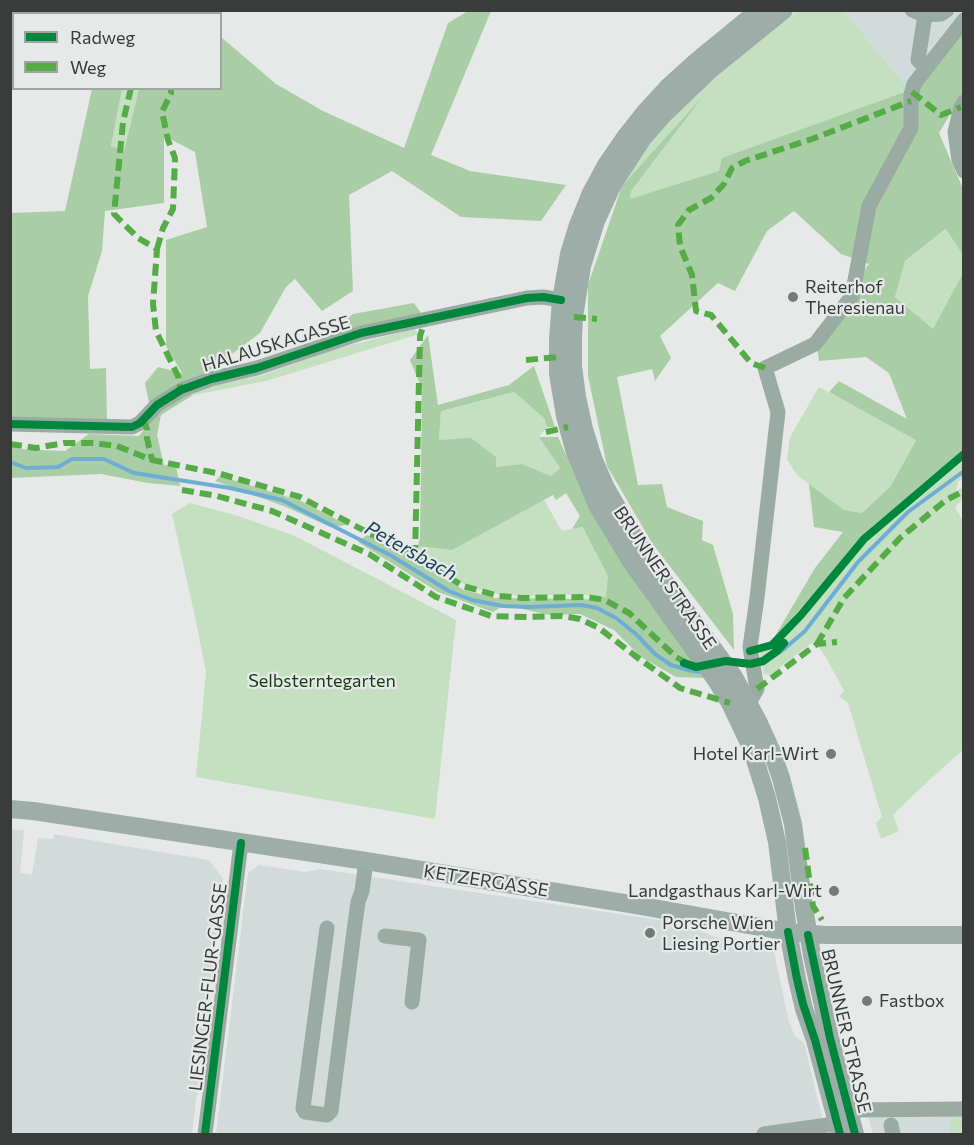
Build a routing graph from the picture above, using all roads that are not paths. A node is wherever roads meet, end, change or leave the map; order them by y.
1 (759, 10) edge
2 (784, 10) edge
3 (947, 10) edge
4 (919, 13) edge
5 (963, 20) edge
6 (926, 68) junction
7 (963, 102) edge
8 (963, 171) edge
9 (561, 300) junction
10 (10, 424) edge
11 (725, 678) junction
12 (749, 703) junction
13 (10, 809) edge
14 (241, 843) junction
15 (366, 861) junction
16 (327, 928) dead end
17 (788, 932) junction
18 (807, 935) junction
19 (963, 935) edge
20 (385, 936) dead end
21 (412, 1002) dead end
22 (963, 1109) edge
23 (847, 1125) edge
24 (788, 1133) edge
25 (205, 1134) edge
26 (764, 1134) edge

1 - 9 main road, BRUNNER STRASSE
2 - 11 main road, BRUNNER STRASSE
3 - 4 street
4 - 6 street
5 - 6 street
6 - 12 street
7 - 8 street
9 - 10 street, HALAUSKAGASSE
9 - 11 main road, BRUNNER STRASSE
11 - 12 main road, BRUNNER STRASSE
11 - 17 main road, BRUNNER STRASSE
12 - 18 main road, BRUNNER STRASSE
13 - 14 main road, KETZERGASSE
14 - 15 main road, KETZERGASSE
14 - 25 street, LIESINGER-FLUR-GASSE
15 - 16 street
15 - 17 main road, KETZERGASSE
17 - 18 main road, KETZERGASSE
17 - 23 main road, BRUNNER STRASSE
18 - 19 main road, KETZERGASSE
18 - 23 main road, BRUNNER STRASSE
20 - 21 street
22 - 23 street
23 - 24 street
24 - 26 street

